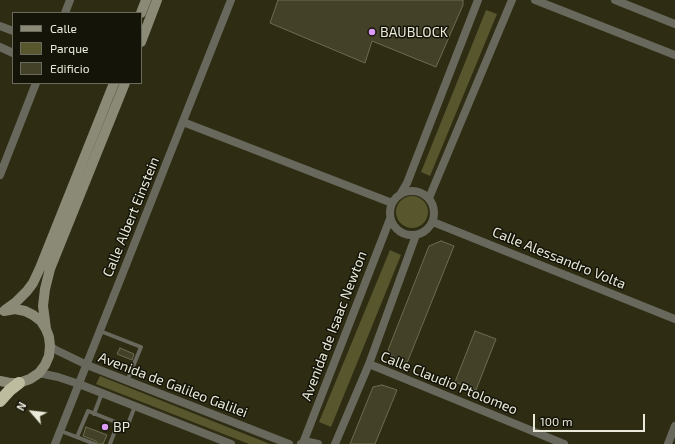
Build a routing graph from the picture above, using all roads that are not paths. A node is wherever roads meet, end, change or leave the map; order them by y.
1 (70, 0) edge
2 (146, 0) edge
3 (157, 0) edge
4 (231, 0) edge
5 (478, 0) edge
6 (512, 0) edge
7 (534, 0) edge
8 (615, 0) edge
9 (65, 12) edge
10 (141, 12) edge
11 (675, 24) edge
12 (0, 26) edge
13 (12, 32) edge
14 (142, 39) edge
15 (0, 47) edge
16 (12, 52) edge
17 (675, 55) edge
18 (36, 84) edge
19 (114, 84) edge
20 (125, 84) edge
21 (183, 122) junction
22 (0, 174) edge
23 (401, 193) junction
24 (429, 198) junction
25 (392, 203) junction
26 (390, 219) junction
27 (433, 222) junction
28 (416, 235) junction
29 (3, 311) edge
30 (675, 319) edge
31 (46, 329) junction
32 (100, 331) junction
33 (50, 346) junction
34 (369, 364) junction
35 (87, 365) junction
36 (39, 373) junction
37 (0, 381) edge
38 (127, 381) junction
39 (19, 382) junction
40 (79, 384) junction
41 (102, 393) junction
42 (0, 401) edge
43 (135, 406) junction
44 (94, 414) junction
45 (118, 423) junction
46 (675, 426) edge
47 (61, 431) junction
48 (77, 437) junction
49 (55, 444) edge
50 (95, 444) edge
51 (110, 444) edge
52 (231, 444) edge
53 (289, 444) edge
54 (302, 444) edge
55 (318, 444) edge
56 (335, 444) edge
57 (564, 444) edge
58 (668, 444) edge

1 - 9 street
2 - 10 main road
3 - 14 main road
4 - 21 street, Calle Albert Einstein
5 - 23 street
6 - 24 street
7 - 17 street
8 - 11 street
12 - 13 street
15 - 16 street
18 - 22 street
19 - 29 main road
20 - 31 main road
21 - 25 street
21 - 32 street, Calle Albert Einstein
23 - 24 street
23 - 25 street
24 - 27 street
25 - 26 street
26 - 28 street
26 - 54 street, Avenida de Isaac Newton
27 - 28 street
27 - 30 street, Calle Alessandro Volta
28 - 34 street
29 - 31 main road
31 - 33 main road
32 - 35 street, Calle Albert Einstein
32 - 38 lane
33 - 35 street, Avenida de Galileo Galilei
33 - 36 main road
34 - 56 street
34 - 57 street, Calle Claudio Ptolomeo
35 - 38 street, Avenida de Galileo Galilei
35 - 40 street, Calle Albert Einstein
36 - 39 main road
36 - 40 street
37 - 39 main road
38 - 53 street, Avenida de Galileo Galilei
39 - 42 highway
40 - 41 street
40 - 47 street, Calle Albert Einstein
41 - 43 street
41 - 44 lane
43 - 45 lane
43 - 52 street
44 - 45 lane
44 - 48 lane
45 - 51 lane
46 - 58 street
47 - 48 lane
47 - 49 street, Calle Albert Einstein
48 - 50 lane
54 - 55 street

